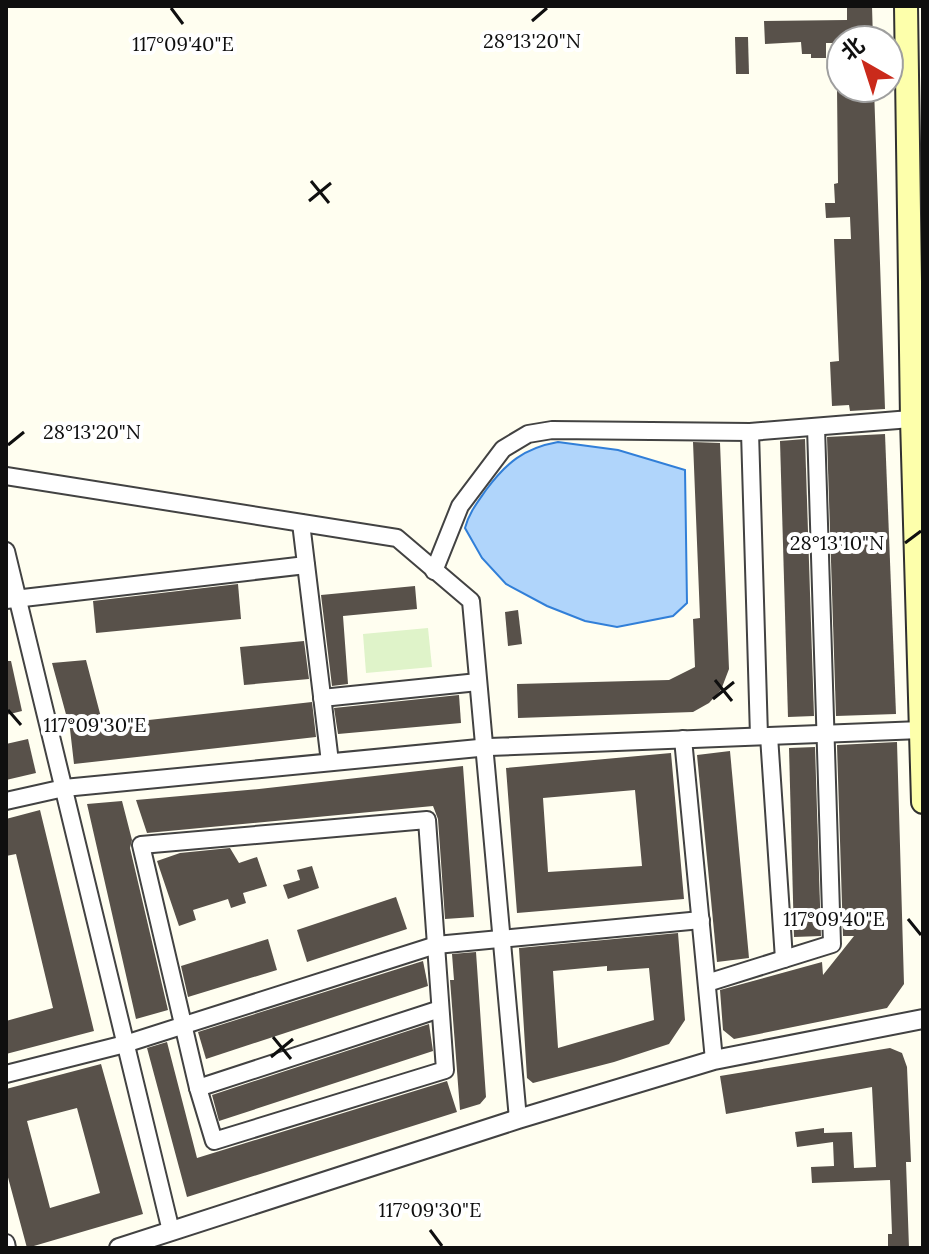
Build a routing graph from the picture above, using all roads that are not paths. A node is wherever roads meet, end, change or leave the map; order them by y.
1 (906, 6) edge
2 (917, 419) edge
3 (816, 427) junction
4 (750, 432) junction
5 (6, 476) edge
6 (301, 523) junction
7 (6, 551) edge
8 (306, 565) junction
9 (434, 571) junction
10 (12, 599) edge
11 (920, 617) edge
12 (478, 682) junction
13 (322, 698) junction
14 (921, 730) junction
15 (825, 733) junction
16 (764, 736) junction
17 (683, 739) junction
18 (484, 747) junction
19 (330, 762) junction
20 (64, 788) junction
21 (6, 801) edge
22 (923, 802) edge
23 (701, 920) junction
24 (502, 938) junction
25 (436, 945) junction
26 (784, 959) junction
27 (707, 983) junction
28 (440, 1009) junction
29 (923, 1019) edge
30 (183, 1025) junction
31 (125, 1044) junction
32 (714, 1060) junction
33 (6, 1074) edge
34 (198, 1088) junction
35 (518, 1119) junction
36 (171, 1231) junction
37 (119, 1248) edge

1 - 2 main road
2 - 3 street
2 - 11 main road
3 - 4 street
3 - 15 street
4 - 9 street
4 - 16 street
5 - 6 street
6 - 8 street
6 - 9 street
7 - 10 street
8 - 10 street
8 - 13 street
9 - 12 street
10 - 20 street
11 - 14 main road
12 - 13 street
12 - 18 street
13 - 19 street
14 - 15 street
14 - 22 main road
15 - 16 street
15 - 26 street
16 - 17 street
16 - 26 street
17 - 18 street
17 - 23 street
18 - 19 street
18 - 24 street
19 - 20 street
20 - 21 street
20 - 31 street
23 - 24 street
23 - 27 street
24 - 25 street
24 - 35 street
25 - 28 street
25 - 30 street
25 - 30 street
26 - 27 street
27 - 32 street
28 - 34 street
28 - 34 street
29 - 32 street
30 - 31 street
30 - 34 street
31 - 33 street
31 - 36 street
32 - 35 street
35 - 36 street
36 - 37 street

